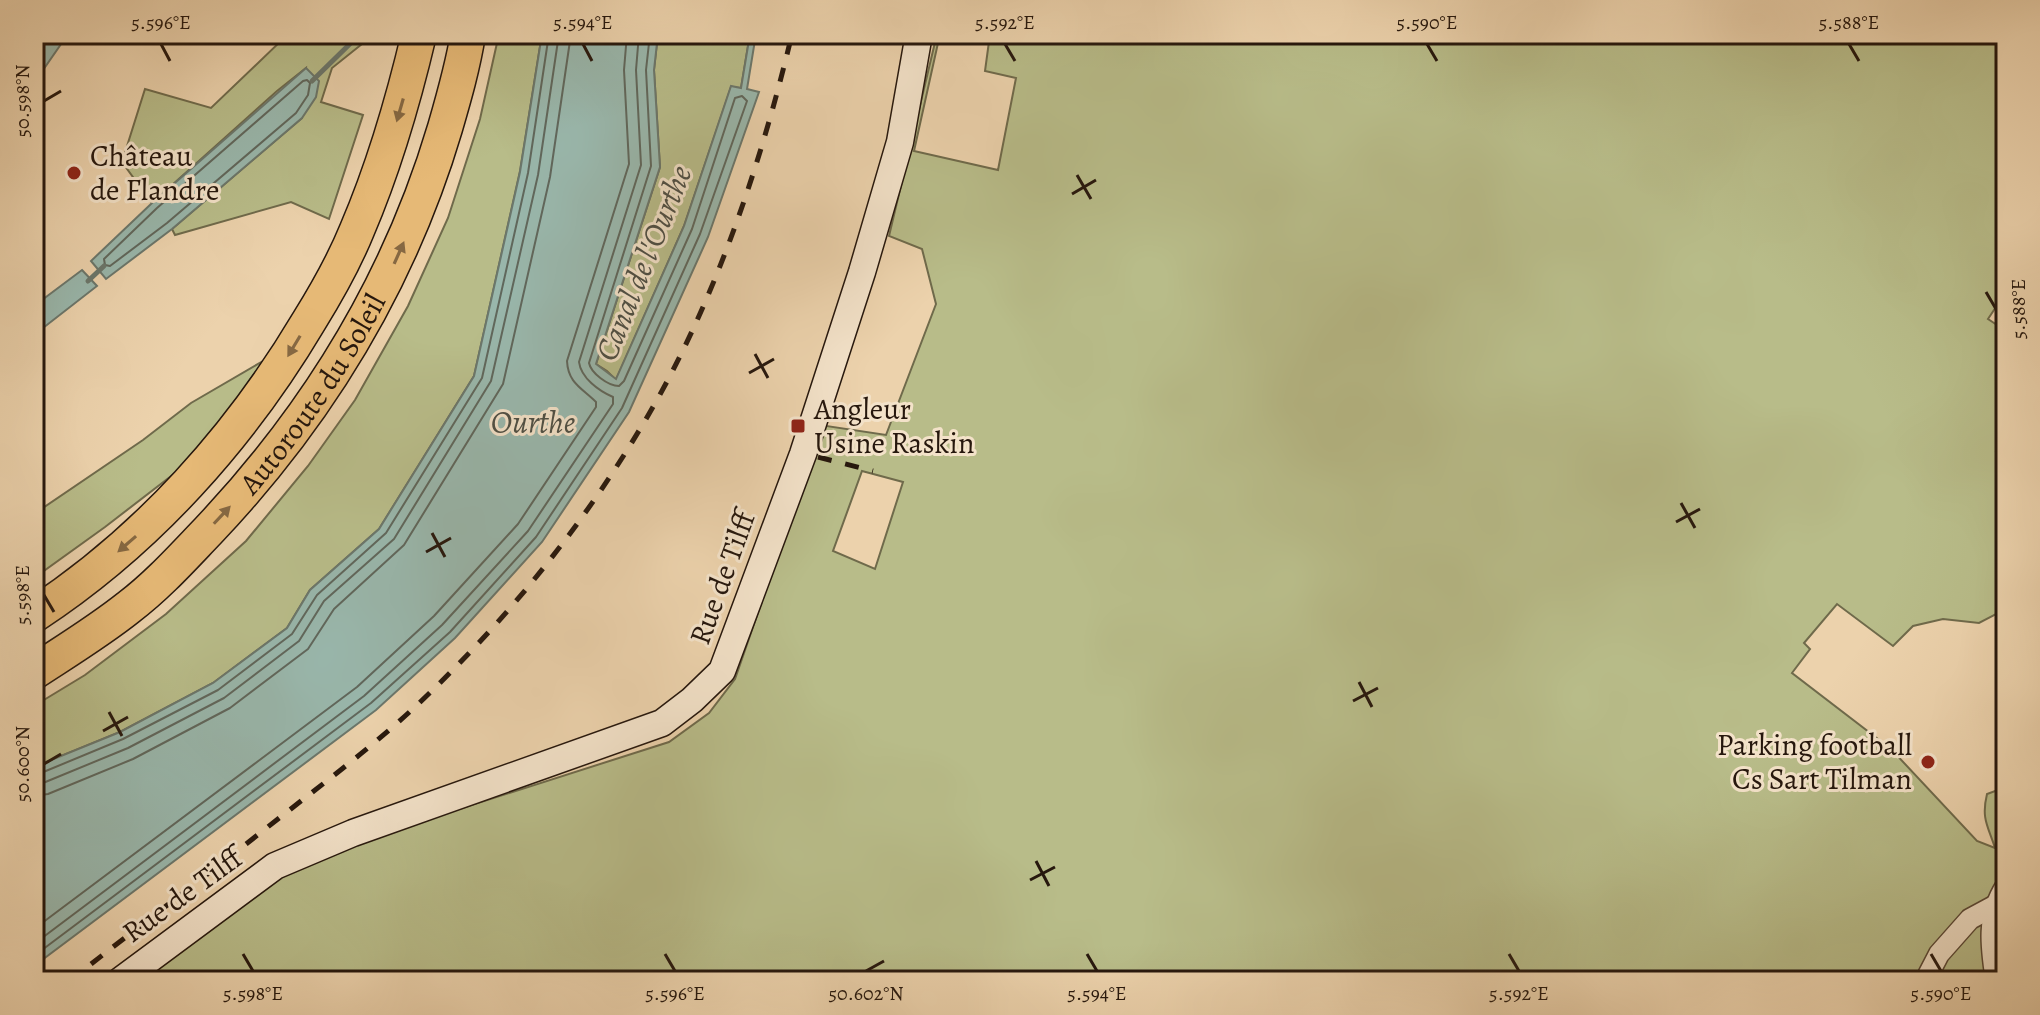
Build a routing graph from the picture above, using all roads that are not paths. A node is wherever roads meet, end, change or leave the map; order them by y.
1 (419, 34) edge
2 (468, 34) edge
3 (919, 34) edge
4 (34, 615) edge
5 (34, 672) edge
6 (2006, 886) edge
7 (1996, 905) junction
8 (120, 981) edge
9 (1925, 981) edge
10 (1996, 981) edge

1 -> 4 highway, Autoroute du Soleil
5 -> 2 highway, Autoroute du Soleil
3 - 8 main road, Rue de Tilff
6 - 7 street
7 - 9 street
7 - 10 street

